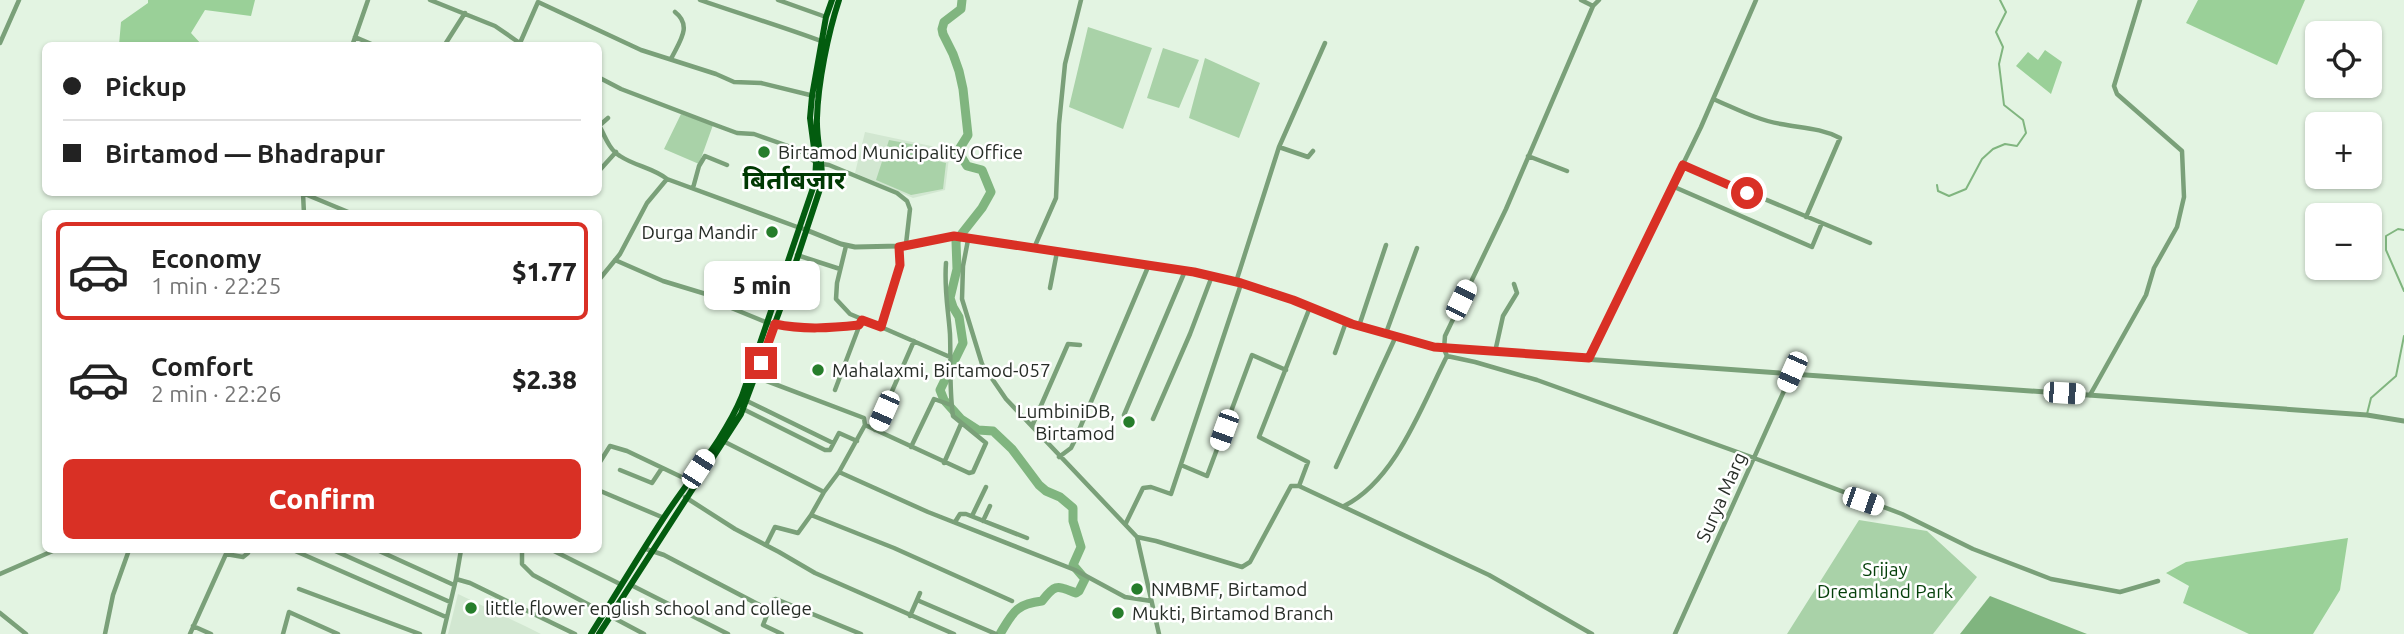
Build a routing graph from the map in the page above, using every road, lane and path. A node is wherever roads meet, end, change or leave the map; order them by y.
1 (19, 0) edge
2 (368, 0) edge
3 (430, 0) edge
4 (700, 0) edge
5 (778, 0) edge
6 (832, 0) edge
7 (839, 0) edge
8 (1081, 0) edge
9 (1581, 0) edge
10 (1598, 0) edge
11 (1756, 0) edge
12 (2140, 0) edge
13 (539, 1) edge
14 (1593, 6) junction
15 (675, 12) dead end
16 (465, 13) junction
17 (826, 17) junction
18 (2, 34) edge
19 (355, 37) junction
20 (353, 42) edge
21 (367, 42) edge
22 (447, 42) edge
23 (519, 42) edge
24 (523, 42) edge
25 (0, 43) edge
26 (826, 43) junction
27 (1325, 43) dead end
28 (671, 59) junction
29 (602, 79) edge
30 (816, 97) junction
31 (1713, 99) junction
32 (608, 118) dead end
33 (602, 122) edge
34 (602, 129) edge
35 (1279, 147) junction
36 (1313, 151) dead end
37 (616, 152) junction
38 (1528, 156) junction
39 (820, 164) junction
40 (727, 165) dead end
41 (1683, 165) junction
42 (602, 168) edge
43 (1567, 171) dead end
44 (667, 179) junction
45 (1672, 186) junction
46 (693, 188) junction
47 (309, 196) edge
48 (344, 210) edge
49 (1806, 217) junction
50 (1822, 223) junction
51 (804, 229) junction
52 (968, 240) junction
53 (1870, 243) dead end
54 (906, 244) junction
55 (1386, 245) dead end
56 (846, 246) junction
57 (899, 247) junction
58 (1034, 248) junction
59 (1417, 248) dead end
60 (1057, 252) junction
61 (795, 254) junction
62 (615, 260) junction
63 (946, 263) dead end
64 (1149, 267) junction
65 (840, 269) junction
66 (1185, 271) junction
67 (602, 272) edge
68 (1212, 275) junction
69 (1239, 282) junction
70 (1514, 284) dead end
71 (1051, 288) dead end
72 (1310, 307) junction
73 (1346, 322) junction
74 (771, 323) junction
75 (860, 323) junction
76 (1359, 326) junction
77 (881, 327) junction
78 (1386, 333) junction
79 (1397, 335) junction
80 (914, 341) junction
81 (1080, 345) dead end
82 (1444, 349) junction
83 (1495, 352) junction
84 (1335, 353) dead end
85 (1447, 356) junction
86 (950, 357) junction
87 (1589, 358) junction
88 (1286, 370) junction
89 (1792, 372) junction
90 (757, 377) junction
91 (835, 390) dead end
92 (2090, 394) junction
93 (747, 401) junction
94 (951, 405) junction
95 (743, 410) junction
96 (1124, 415) dead end
97 (1153, 419) dead end
98 (2404, 421) edge
99 (961, 424) junction
100 (865, 425) junction
101 (1032, 426) junction
102 (875, 430) junction
103 (721, 440) junction
104 (857, 441) junction
105 (834, 443) junction
106 (911, 447) junction
107 (1059, 457) junction
108 (1754, 458) junction
109 (602, 459) edge
110 (944, 463) junction
111 (1181, 465) junction
112 (1336, 467) dead end
113 (662, 468) junction
114 (620, 470) dead end
115 (839, 472) junction
116 (690, 481) junction
117 (1299, 486) junction
118 (986, 487) dead end
119 (602, 492) edge
120 (824, 492) junction
121 (685, 496) junction
122 (990, 506) dead end
123 (1343, 506) junction
124 (811, 515) junction
125 (972, 516) junction
126 (664, 518) junction
127 (983, 521) junction
128 (955, 522) junction
129 (1126, 523) junction
130 (1137, 537) junction
131 (1027, 538) dead end
132 (766, 545) junction
133 (649, 550) junction
134 (48, 553) edge
135 (128, 553) edge
136 (248, 553) dead end
137 (300, 553) edge
138 (339, 553) edge
139 (384, 553) edge
140 (460, 553) edge
141 (522, 553) edge
142 (558, 553) edge
143 (0, 574) edge
144 (2158, 581) dead end
145 (455, 582) junction
146 (622, 585) junction
147 (631, 585) junction
148 (299, 589) dead end
149 (920, 593) dead end
150 (917, 600) junction
151 (1012, 601) dead end
152 (1151, 601) junction
153 (450, 602) junction
154 (769, 610) junction
155 (0, 613) edge
156 (607, 615) junction
157 (910, 616) junction
158 (446, 617) junction
159 (193, 626) junction
160 (994, 633) edge
161 (26, 634) edge
162 (105, 634) edge
163 (190, 634) edge
164 (211, 634) edge
165 (283, 634) edge
166 (338, 634) edge
167 (420, 634) edge
168 (443, 634) edge
169 (575, 634) edge
170 (591, 634) edge
171 (599, 634) edge
172 (645, 634) edge
173 (728, 634) edge
174 (782, 634) edge
175 (861, 634) edge
176 (954, 634) edge
177 (1159, 634) edge
178 (1592, 634) edge
179 (1675, 634) edge

1 - 18 street
2 - 19 street
3 - 16 street
4 - 26 street
5 - 17 street
6 - 17 main road
7 - 26 main road
8 - 58 street
9 - 14 street
10 - 14 street
11 - 31 street
12 - 92 street
13 - 24 street
13 - 28 street
14 - 38 street
15 - 28 street
16 - 22 street
16 - 23 street
17 - 26 main road
18 - 25 street
19 - 20 street
19 - 21 street
26 - 30 main road
27 - 35 street
28 - 30 street
29 - 39 street
30 - 39 main road
31 - 41 street
31 - 49 street
32 - 33 street
34 - 37 street
35 - 36 street
35 - 69 street
37 - 42 street
37 - 44 street
38 - 43 street
38 - 82 street
39 - 51 main road
39 - 54 street
40 - 46 street
41 - 45 street
41 - 49 street
44 - 46 street
44 - 62 street
45 - 50 street
45 - 87 street
46 - 51 street
47 - 48 street
49 - 50 street
50 - 53 street
51 - 56 street
51 - 61 main road
52 - 54 street
52 - 58 street
52 - 101 street
54 - 57 street
55 - 76 street
56 - 57 street
56 - 65 street
57 - 77 street
58 - 60 street
59 - 78 street
60 - 64 street
60 - 71 street
61 - 65 street
61 - 74 main road
62 - 67 street
62 - 74 street
63 - 86 street
64 - 66 street
64 - 107 street
65 - 75 street
66 - 68 street
66 - 96 street
68 - 69 street
68 - 97 street
69 - 72 street
69 - 111 street
70 - 83 street
72 - 73 street
72 - 88 street
73 - 76 street
73 - 84 street
74 - 75 street
74 - 90 main road
74 - 103 main road
75 - 77 street
75 - 91 street
76 - 78 street
77 - 80 street
78 - 79 street
79 - 82 street
79 - 112 street
80 - 86 street
80 - 102 street
81 - 101 street
82 - 83 street
82 - 85 street
83 - 87 street
85 - 108 street
85 - 123 street
86 - 94 street
87 - 89 street
88 - 111 street
88 - 117 street
89 - 92 street
89 - 108 street, Surya Marg
90 - 93 main road
90 - 100 street
92 - 98 street
93 - 95 main road
93 - 105 street
94 - 99 street
94 - 106 street
95 - 103 main road
95 - 105 street
99 - 110 street
99 - 110 street
100 - 102 street
100 - 104 street
101 - 107 street
102 - 106 street
103 - 116 main road
103 - 120 street
103 - 121 main road
104 - 105 street
104 - 115 street
106 - 110 street
107 - 129 street
108 - 144 street
108 - 179 street, Surya Marg
109 - 113 street
111 - 129 street
113 - 114 street
113 - 116 street
115 - 120 street
115 - 128 street
116 - 121 main road
117 - 123 street
117 - 130 street
118 - 125 street
119 - 126 street
120 - 124 street
121 - 126 main road
121 - 132 street
121 - 133 main road
122 - 127 street
123 - 178 street
124 - 132 street
124 - 151 street
125 - 127 street
125 - 128 street
126 - 133 main road
127 - 131 street
128 - 152 street
129 - 130 street
130 - 152 street
132 - 157 street
133 - 146 main road
133 - 147 main road
133 - 154 street
134 - 143 street
135 - 162 street
136 - 159 street
137 - 158 street
138 - 153 street
139 - 145 street
140 - 145 street
141 - 156 street
142 - 146 street
145 - 153 street
145 - 169 street
146 - 156 main road
147 - 156 main road
147 - 173 street
148 - 167 street
149 - 150 street
150 - 157 street
150 - 160 street
152 - 177 street
153 - 158 street
154 - 174 street
154 - 175 street
155 - 161 street
156 - 170 main road
156 - 171 main road
156 - 172 street
157 - 176 street
158 - 168 street
159 - 163 street
159 - 164 street
165 - 166 street

